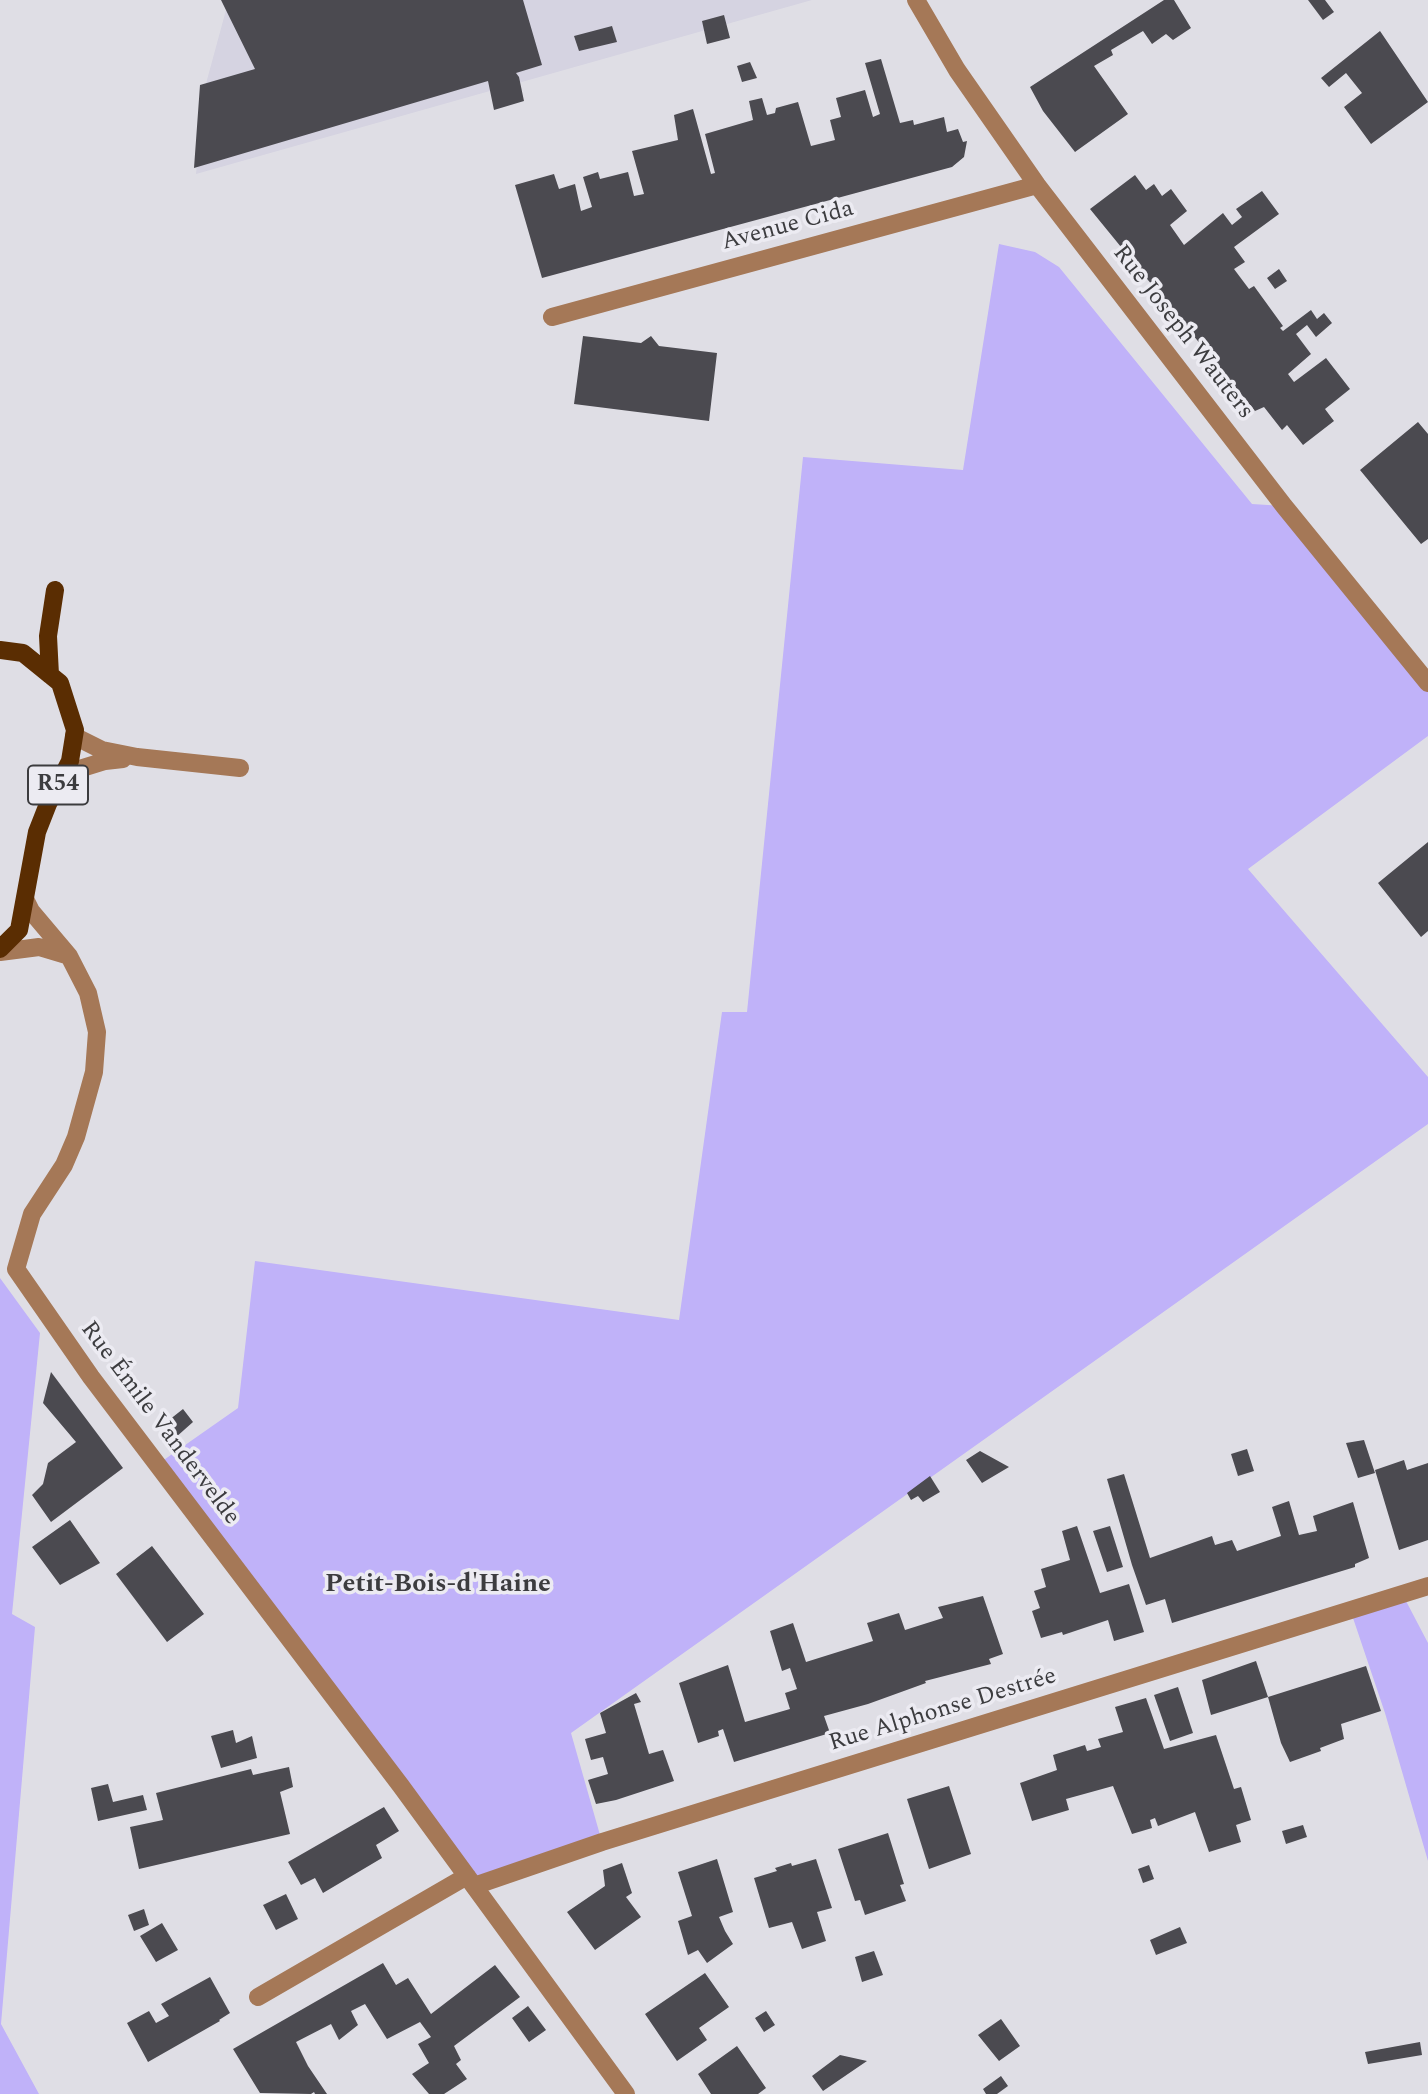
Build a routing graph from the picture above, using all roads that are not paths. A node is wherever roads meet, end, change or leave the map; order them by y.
1 (916, 0) edge
2 (1037, 185) junction
3 (552, 317) dead end
4 (55, 590) dead end
5 (0, 650) edge
6 (50, 676) junction
7 (1428, 684) edge
8 (74, 736) junction
9 (137, 757) junction
10 (240, 768) dead end
11 (63, 774) junction
12 (25, 899) junction
13 (0, 950) edge
14 (69, 956) junction
15 (1428, 1586) edge
16 (471, 1881) junction
17 (258, 1997) dead end
18 (626, 2094) edge

1 - 2 street, Rue Joseph Wauters
2 - 3 street, Avenue Cida
2 - 7 street, Rue Joseph Wauters
4 - 6 main road, R54
5 - 6 main road, R54
6 - 8 main road, R54
8 - 9 street
8 - 11 main road, R54
9 - 10 street
9 - 11 street
11 - 12 main road, R54
12 - 13 main road, R54
12 - 14 street, Rue Émile Vandervelde
13 - 14 street
14 - 16 street, Rue Émile Vandervelde
15 - 16 street, Rue Alphonse Destrée
16 - 17 street
16 - 18 street, Rue Émile Vandervelde

